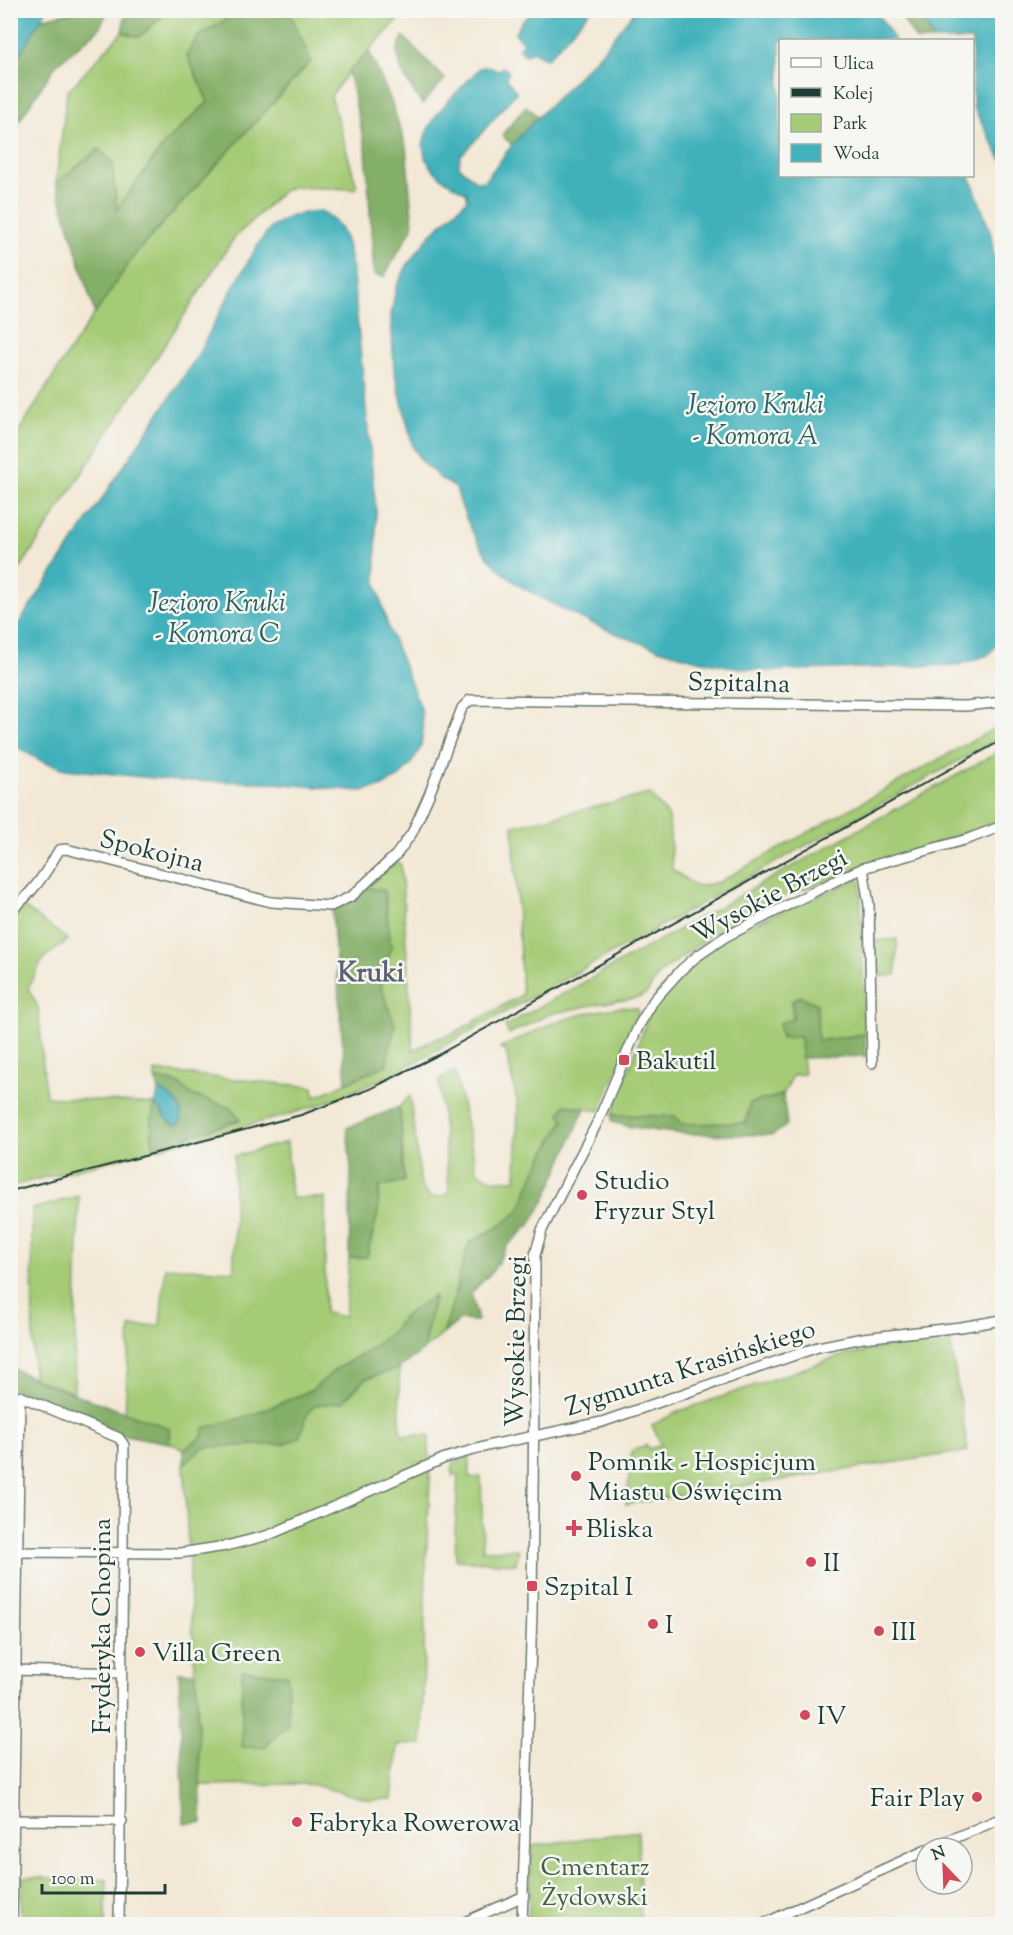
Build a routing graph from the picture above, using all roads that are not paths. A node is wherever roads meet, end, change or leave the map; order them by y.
1 (470, 700) joint
2 (1001, 706) edge
3 (1002, 826) edge
4 (863, 868) junction
5 (10, 910) edge
6 (872, 1063) dead end
7 (1002, 1320) edge
8 (534, 1437) junction
9 (13, 1552) edge
10 (122, 1554) junction
11 (14, 1671) edge
12 (121, 1673) junction
13 (1002, 1818) edge
14 (12, 1820) edge
15 (122, 1821) junction
16 (1002, 1822) edge
17 (990, 1823) junction
18 (959, 1836) edge
19 (914, 1855) edge
20 (524, 1896) junction
21 (12, 1918) edge
22 (119, 1924) edge
23 (460, 1924) edge
24 (522, 1924) edge
25 (763, 1924) edge

1 - 2 street, Szpitalna
1 - 5 street, Spokojna
3 - 4 street, Wysokie Brzegi
4 - 6 street
4 - 8 street, Wysokie Brzegi
7 - 8 street, Zygmunta Krasińskiego
8 - 10 street, Zygmunta Krasińskiego
8 - 20 street, Wysokie Brzegi
9 - 10 street, Zygmunta Krasińskiego
9 - 10 street, Fryderyka Chopina
9 - 11 street
10 - 12 street, Fryderyka Chopina
11 - 12 street
11 - 14 street
12 - 15 street, Fryderyka Chopina
13 - 17 street
14 - 15 street
14 - 21 street
15 - 22 street, Fryderyka Chopina
16 - 17 street
17 - 18 street
19 - 25 street
20 - 23 street
20 - 24 street, Wysokie Brzegi

